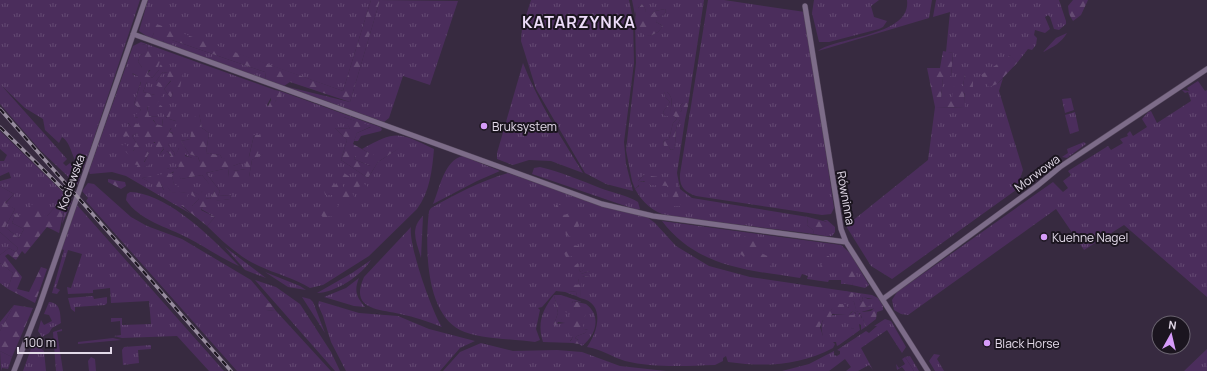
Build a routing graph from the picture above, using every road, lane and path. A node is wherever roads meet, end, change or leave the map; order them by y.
1 (145, 0) edge
2 (805, 6) dead end
3 (133, 34) junction
4 (1207, 69) edge
5 (846, 242) junction
6 (883, 299) junction
7 (14, 371) edge
8 (928, 371) edge

1 - 3 street, Kociewska
2 - 5 street, Równinna
3 - 5 street
3 - 7 street, Kociewska
4 - 6 street, Morwowa
5 - 6 street, Równinna
6 - 8 street, Równinna

